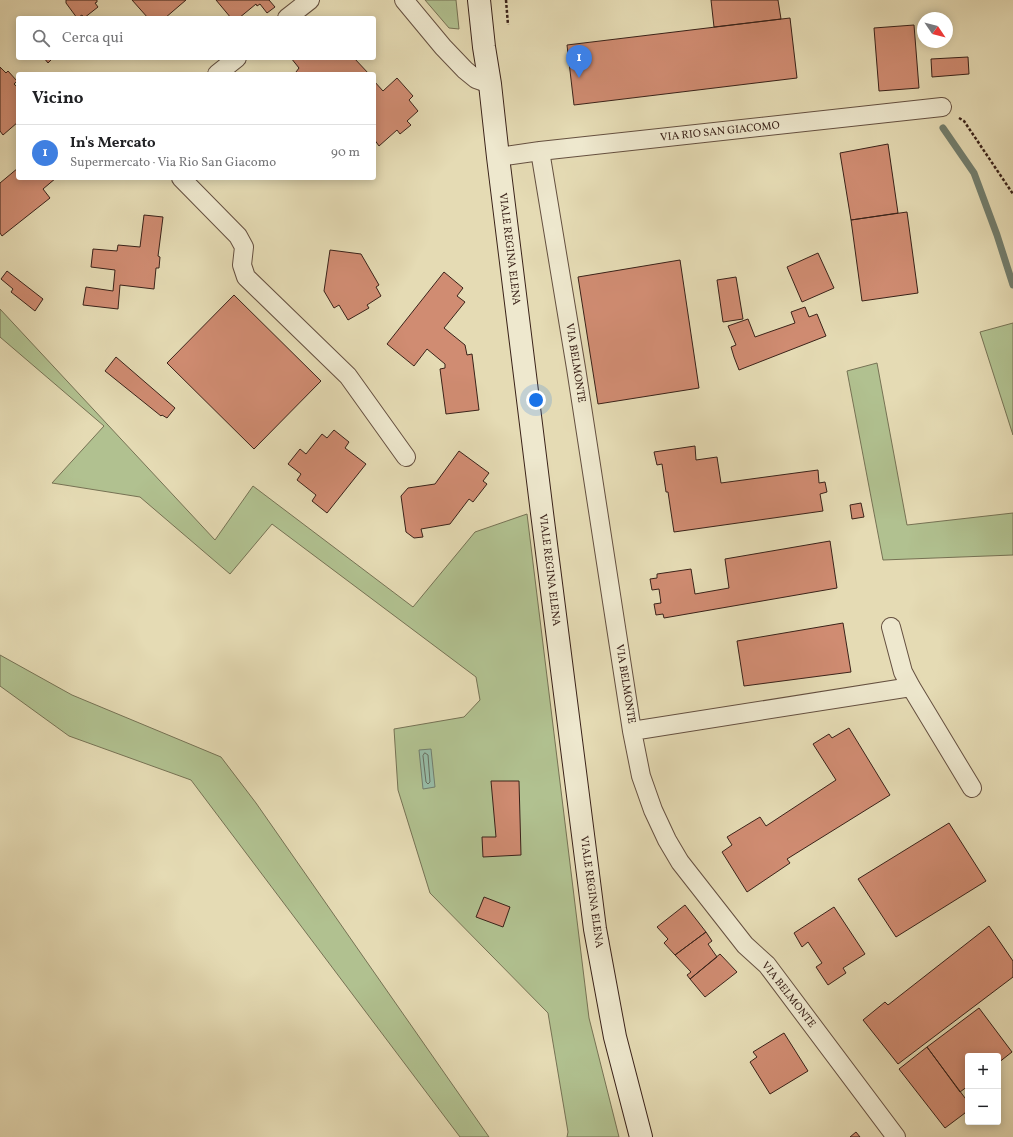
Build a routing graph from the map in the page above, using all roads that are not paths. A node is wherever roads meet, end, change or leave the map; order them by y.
1 (310, 0) edge
2 (404, 0) edge
3 (479, 0) edge
4 (290, 16) edge
5 (235, 60) edge
6 (220, 72) edge
7 (490, 84) junction
8 (942, 107) road end
9 (540, 152) junction
10 (498, 158) junction
11 (183, 180) edge
12 (406, 457) dead end
13 (892, 627) dead end
14 (911, 687) junction
15 (632, 731) junction
16 (972, 788) dead end
17 (641, 1137) edge
18 (896, 1137) edge

1 - 4 street
2 - 7 street
3 - 7 main road, VIALE REGINA ELENA
5 - 6 street
7 - 10 main road, VIALE REGINA ELENA
8 - 9 street, VIA RIO SAN GIACOMO
9 - 10 street, VIA RIO SAN GIACOMO
9 - 15 street, VIA BELMONTE
10 - 17 main road, VIALE REGINA ELENA
11 - 12 street
13 - 14 street
14 - 15 street
14 - 16 street
15 - 18 street, VIA BELMONTE

